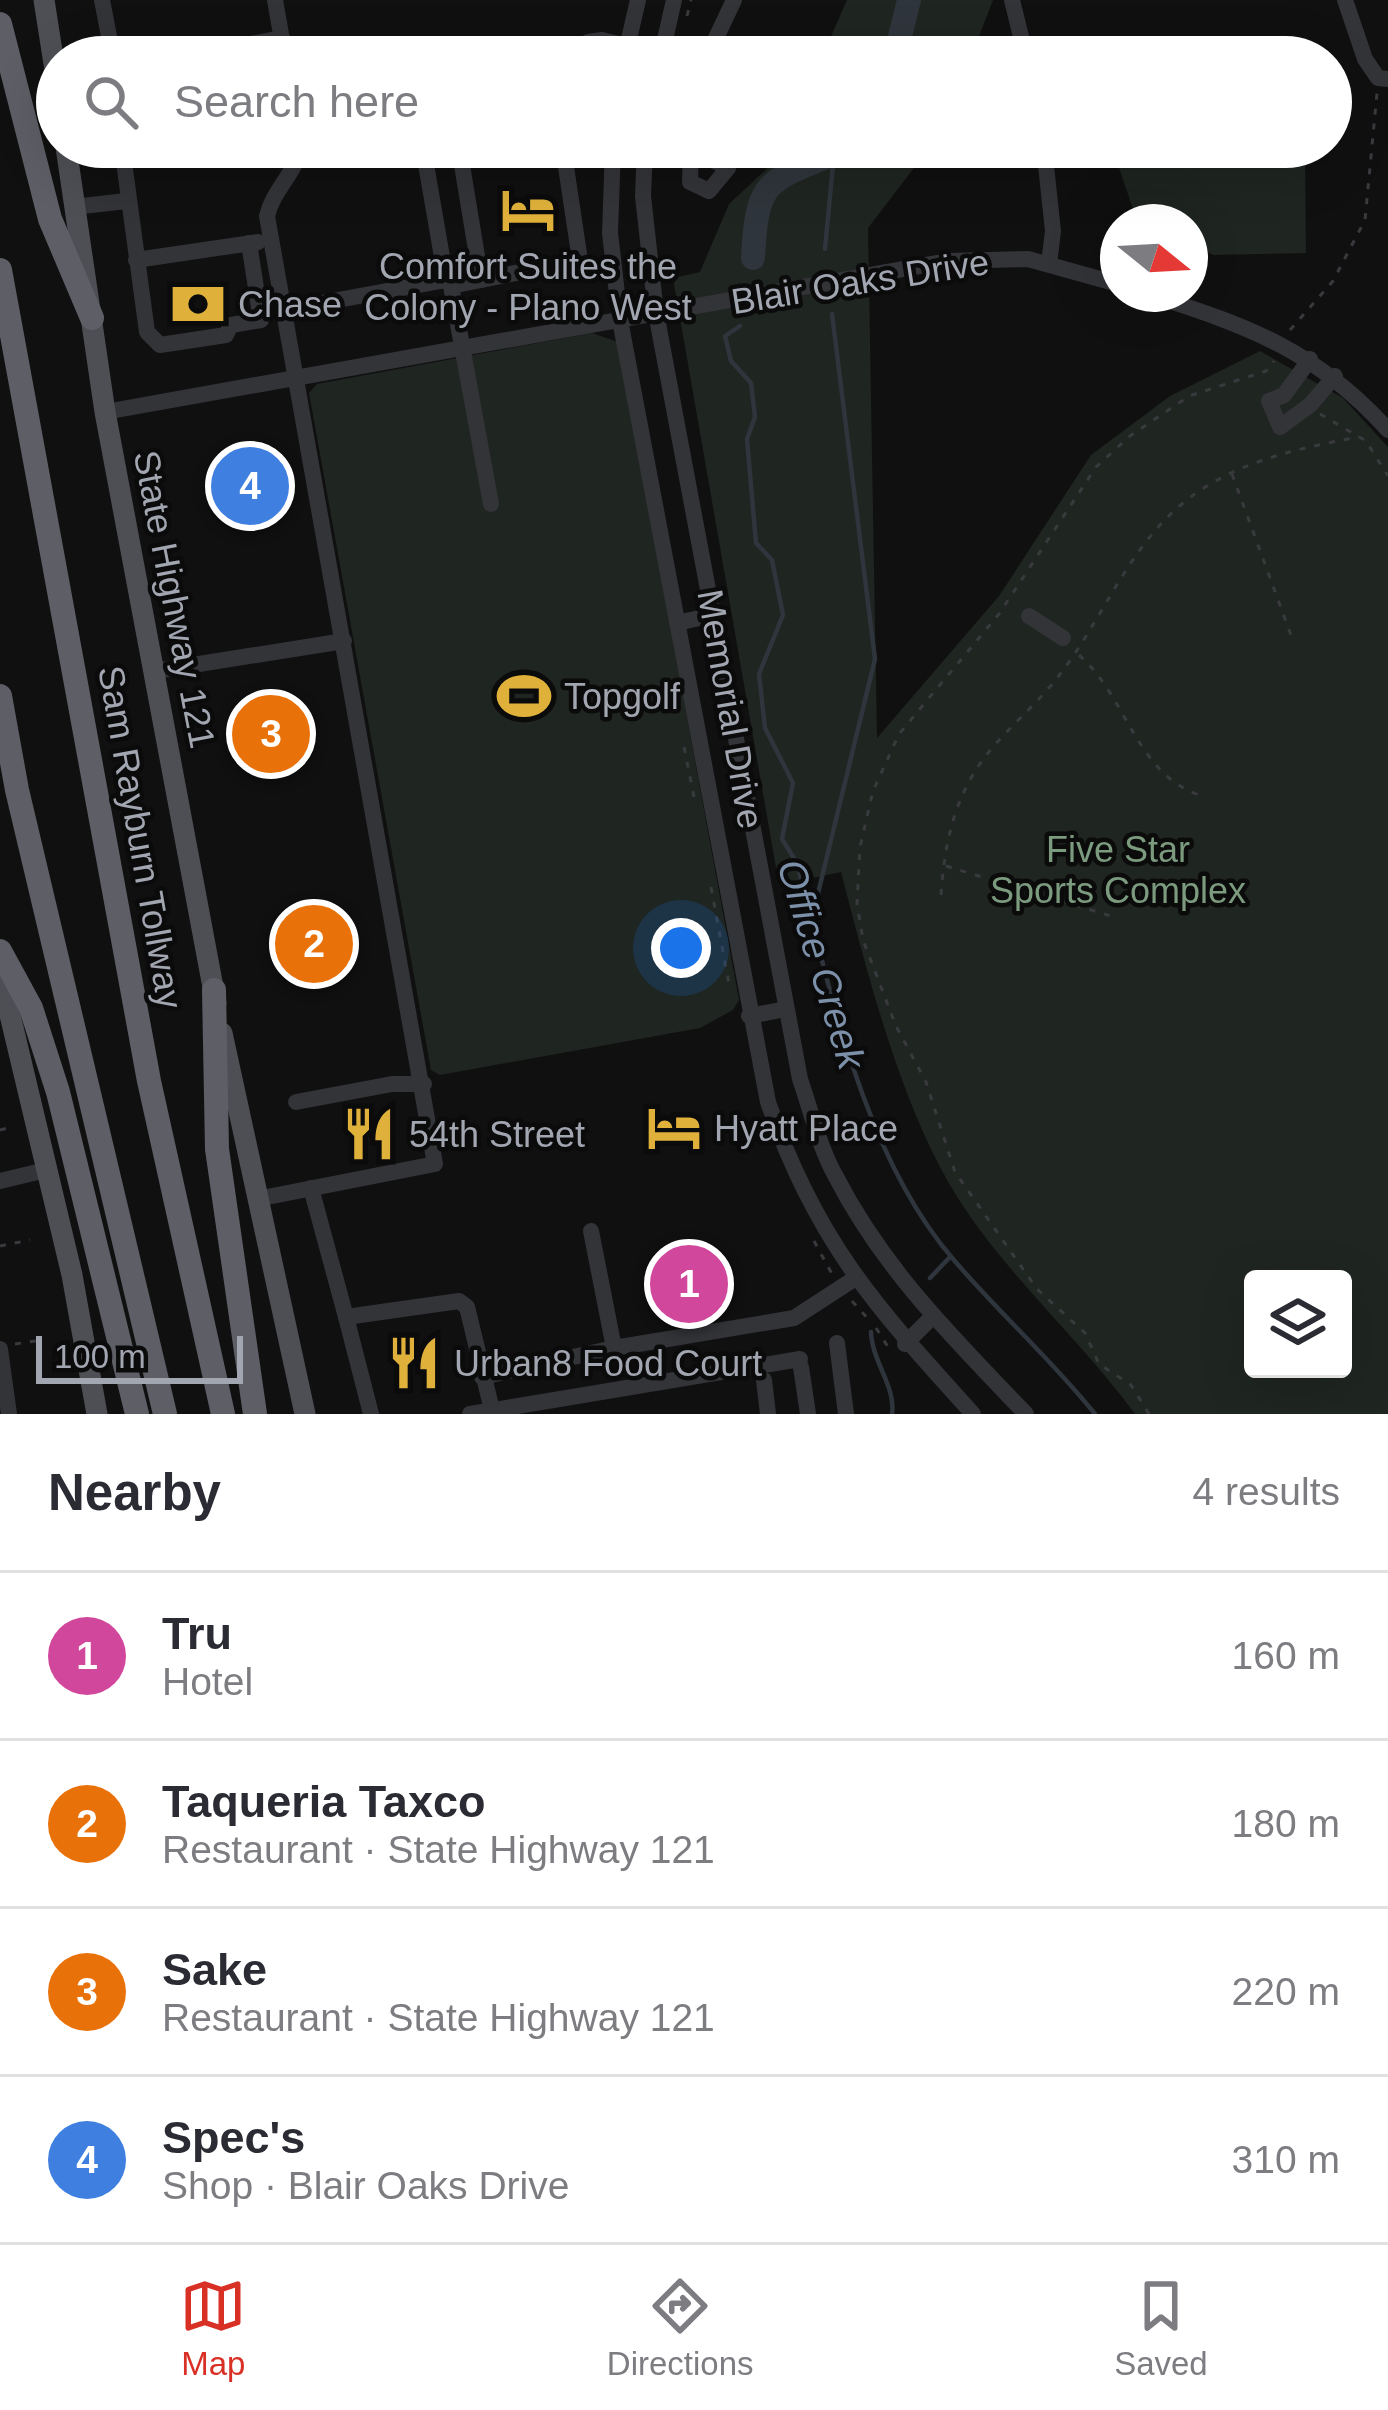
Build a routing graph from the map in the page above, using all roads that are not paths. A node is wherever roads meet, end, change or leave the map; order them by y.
1 (44, 0) edge
2 (102, 0) edge
3 (275, 0) edge
4 (638, 0) edge
5 (674, 0) edge
6 (734, 0) edge
7 (1012, 0) edge
8 (1346, 0) edge
9 (0, 24) edge
10 (50, 36) edge
11 (108, 36) edge
12 (282, 36) edge
13 (630, 36) edge
14 (668, 36) edge
15 (717, 36) edge
16 (1021, 36) edge
17 (1383, 78) edge
18 (36, 164) edge
19 (37, 168) edge
20 (69, 168) edge
21 (124, 168) edge
22 (295, 168) edge
23 (427, 168) edge
24 (462, 168) edge
25 (566, 168) edge
26 (612, 168) edge
27 (644, 168) edge
28 (1046, 168) edge
29 (126, 201) junction
30 (74, 208) junction
31 (271, 240) junction
32 (250, 243) junction
33 (136, 260) junction
34 (1048, 264) junction
35 (0, 270) edge
36 (1100, 279) edge
37 (481, 280) junction
38 (449, 283) junction
39 (284, 310) junction
40 (1200, 312) edge
41 (656, 313) junction
42 (92, 318) junction
43 (620, 320) junction
44 (459, 351) junction
45 (1310, 359) junction
46 (1335, 376) junction
47 (293, 381) junction
48 (105, 412) junction
49 (1388, 430) edge
50 (491, 504) dead end
51 (713, 615) junction
52 (1029, 616) dead end
53 (677, 623) junction
54 (1063, 638) dead end
55 (344, 641) junction
56 (155, 670) junction
57 (0, 695) edge
58 (0, 951) edge
59 (0, 973) edge
60 (214, 990) junction
61 (786, 1009) junction
62 (749, 1016) junction
63 (424, 1084) junction
64 (296, 1102) dead end
65 (46, 1170) junction
66 (0, 1181) edge
67 (311, 1188) junction
68 (257, 1199) junction
69 (591, 1231) dead end
70 (854, 1279) junction
71 (346, 1317) junction
72 (931, 1318) junction
73 (837, 1343) dead end
74 (905, 1344) junction
75 (0, 1348) edge
76 (614, 1348) junction
77 (482, 1377) junction
78 (764, 1380) dead end
79 (552, 1406) edge
80 (500, 1411) edge
81 (9, 1414) edge
82 (97, 1414) edge
83 (137, 1414) edge
84 (165, 1414) edge
85 (223, 1414) edge
86 (255, 1414) edge
87 (305, 1414) edge
88 (371, 1414) edge
89 (470, 1414) edge
90 (768, 1414) edge
91 (808, 1414) edge
92 (846, 1414) edge
93 (974, 1414) edge
94 (1026, 1414) edge

1 - 10 main road
2 - 11 street
3 - 12 street
4 - 13 street
5 - 14 street
6 - 15 street
7 - 16 street
8 - 17 street
9 - 18 highway
19 - 42 highway
20 - 30 main road, State Highway 121
21 - 29 street
22 - 31 street
23 - 38 street
24 - 37 street
25 - 37 street
26 - 43 street, Memorial Drive
27 - 41 street, Memorial Drive
28 - 34 street
29 - 30 street
29 - 33 street
30 - 42 main road, State Highway 121
31 - 32 street
31 - 39 street
32 - 33 street
32 - 33 street
34 - 36 street, Blair Oaks Drive
34 - 41 street, Blair Oaks Drive
35 - 85 highway, Sam Rayburn Tollway
37 - 38 street
38 - 39 street
38 - 44 street
39 - 47 street
40 - 45 street
41 - 43 street, Blair Oaks Drive
41 - 51 street, Memorial Drive
42 - 48 main road, State Highway 121
43 - 44 street, Blair Oaks Drive
43 - 53 street, Memorial Drive
44 - 47 street, Blair Oaks Drive
44 - 50 street
45 - 46 street
45 - 46 street
46 - 49 street
47 - 48 street, Blair Oaks Drive
47 - 55 street
48 - 56 main road, State Highway 121
51 - 53 street
51 - 61 street, Memorial Drive
52 - 54 street
53 - 62 street, Memorial Drive
55 - 56 street
55 - 63 street
56 - 60 main road, State Highway 121
57 - 84 highway
58 - 83 highway
59 - 65 main road
60 - 68 main road, State Highway 121
60 - 86 highway
61 - 62 street
61 - 72 street, Memorial Drive
62 - 70 street, Memorial Drive
63 - 64 street
63 - 67 street
65 - 66 street
65 - 82 main road
67 - 68 street
67 - 71 street
68 - 87 main road, State Highway 121
69 - 76 street
70 - 74 street, Memorial Drive
70 - 76 street
71 - 77 street
71 - 88 street
72 - 74 street
72 - 94 street, Memorial Drive
73 - 92 street
74 - 93 street, Memorial Drive
75 - 81 street
76 - 77 street
77 - 80 street
78 - 90 street
79 - 80 street
79 - 91 street
80 - 89 street

